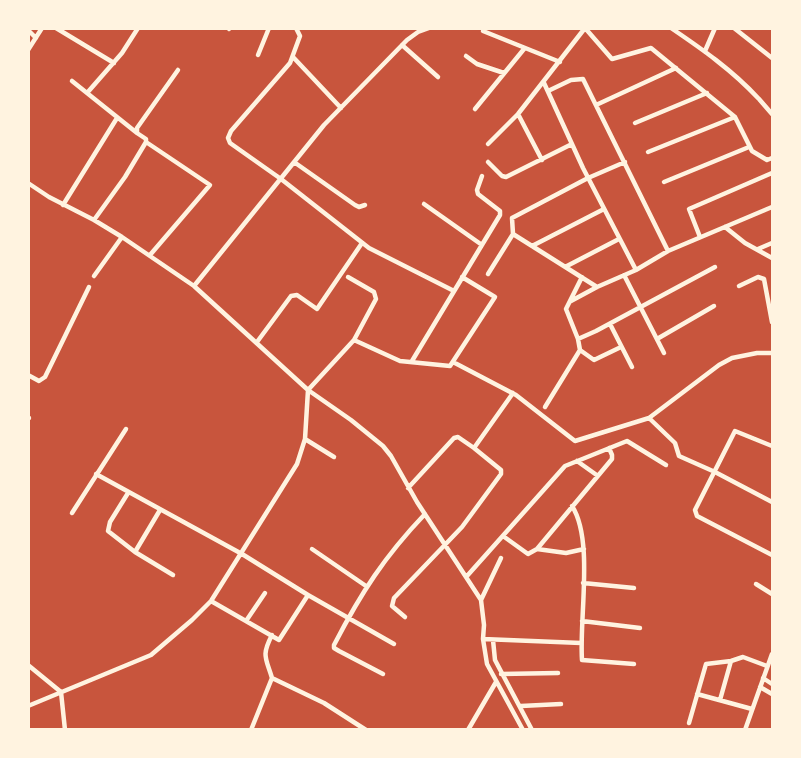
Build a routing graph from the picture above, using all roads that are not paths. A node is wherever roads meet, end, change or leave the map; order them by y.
1 (42, 28) edge
2 (56, 28) edge
3 (138, 28) edge
4 (269, 28) edge
5 (296, 28) edge
6 (429, 28) edge
7 (670, 28) edge
8 (715, 28) edge
9 (734, 28) edge
10 (585, 29) edge
11 (28, 30) edge
12 (416, 30) edge
13 (483, 31) dead end
14 (36, 38) junction
15 (402, 45) junction
16 (524, 49) junction
17 (28, 50) edge
18 (705, 51) junction
19 (258, 54) dead end
20 (466, 56) dead end
21 (293, 57) junction
22 (772, 58) edge
23 (560, 62) junction
24 (114, 63) junction
25 (676, 68) junction
26 (178, 70) dead end
27 (504, 73) junction
28 (438, 77) dead end
29 (72, 81) dead end
30 (544, 83) junction
31 (548, 91) junction
32 (87, 93) junction
33 (707, 93) junction
34 (596, 105) junction
35 (341, 108) junction
36 (475, 109) dead end
37 (772, 112) edge
38 (518, 114) junction
39 (735, 117) junction
40 (117, 118) junction
41 (634, 123) dead end
42 (137, 133) junction
43 (146, 142) junction
44 (488, 144) dead end
45 (572, 144) junction
46 (749, 147) junction
47 (648, 152) dead end
48 (770, 159) edge
49 (542, 160) junction
50 (294, 162) junction
51 (488, 162) dead end
52 (625, 162) junction
53 (772, 172) edge
54 (483, 176) dead end
55 (588, 178) junction
56 (281, 179) junction
57 (664, 182) dead end
58 (28, 183) edge
59 (424, 204) dead end
60 (63, 205) junction
61 (365, 205) dead end
62 (772, 207) edge
63 (604, 209) junction
64 (94, 220) junction
65 (724, 227) junction
66 (513, 234) junction
67 (122, 237) junction
68 (700, 237) junction
69 (619, 239) junction
70 (362, 243) junction
71 (772, 243) edge
72 (482, 245) junction
73 (532, 246) junction
74 (758, 249) junction
75 (668, 251) junction
76 (150, 255) junction
77 (772, 258) edge
78 (565, 267) junction
79 (715, 267) dead end
80 (636, 270) junction
81 (488, 274) dead end
82 (624, 275) junction
83 (94, 276) dead end
84 (348, 277) dead end
85 (462, 277) junction
86 (582, 277) junction
87 (194, 286) junction
88 (739, 286) dead end
89 (89, 287) dead end
90 (597, 287) junction
91 (454, 291) junction
92 (571, 301) junction
93 (640, 306) junction
94 (714, 306) dead end
95 (772, 322) edge
96 (610, 324) junction
97 (578, 339) junction
98 (657, 339) junction
99 (354, 340) junction
100 (257, 342) junction
101 (621, 347) junction
102 (580, 350) junction
103 (664, 353) dead end
104 (772, 353) edge
105 (412, 362) junction
106 (453, 362) junction
107 (632, 367) dead end
108 (28, 375) edge
109 (308, 390) junction
110 (513, 393) junction
111 (545, 407) dead end
112 (649, 418) junction
113 (126, 429) dead end
114 (305, 439) junction
115 (772, 446) edge
116 (474, 448) junction
117 (609, 448) junction
118 (334, 457) dead end
119 (577, 461) junction
120 (666, 465) dead end
121 (715, 472) junction
122 (96, 474) junction
123 (598, 476) junction
124 (408, 488) junction
125 (128, 493) junction
126 (772, 502) edge
127 (573, 506) junction
128 (160, 510) junction
129 (72, 513) dead end
130 (424, 514) junction
131 (503, 536) junction
132 (445, 546) junction
133 (312, 549) dead end
134 (537, 549) junction
135 (584, 549) junction
136 (135, 552) junction
137 (242, 554) junction
138 (772, 555) edge
139 (501, 558) dead end
140 (173, 575) dead end
141 (466, 576) junction
142 (583, 583) junction
143 (756, 584) dead end
144 (366, 586) junction
145 (634, 588) dead end
146 (265, 593) dead end
147 (772, 594) edge
148 (308, 595) junction
149 (481, 600) junction
150 (211, 601) junction
151 (405, 617) dead end
152 (348, 618) junction
153 (246, 621) junction
154 (582, 621) junction
155 (640, 628) dead end
156 (272, 636) junction
157 (483, 639) junction
158 (493, 640) junction
159 (581, 643) junction
160 (394, 644) dead end
161 (772, 654) edge
162 (731, 661) junction
163 (634, 664) dead end
164 (28, 665) edge
165 (768, 666) junction
166 (558, 673) dead end
167 (383, 674) dead end
168 (501, 674) junction
169 (272, 678) junction
170 (763, 678) junction
171 (496, 682) junction
172 (772, 684) edge
173 (760, 687) junction
174 (61, 692) junction
175 (697, 694) junction
176 (772, 694) edge
177 (720, 700) junction
178 (561, 704) dead end
179 (28, 706) edge
180 (520, 706) junction
181 (752, 709) junction
182 (519, 723) junction
183 (689, 723) dead end
184 (65, 729) edge
185 (251, 729) edge
186 (366, 729) edge
187 (468, 729) edge
188 (515, 729) edge
189 (523, 729) edge
190 (532, 729) edge
191 (745, 729) edge

1 - 14 street
2 - 24 street
3 - 24 street
4 - 19 street
5 - 21 street
6 - 12 street
7 - 18 street
8 - 18 street
9 - 22 street
10 - 23 street
10 - 25 street
11 - 14 street
12 - 15 street
13 - 16 street
14 - 17 street
15 - 28 street
15 - 35 street
16 - 23 street
16 - 27 street
18 - 37 street
20 - 27 street
21 - 35 street
21 - 56 street
23 - 30 street
24 - 32 street
25 - 33 street
25 - 34 street
26 - 42 street
27 - 36 street
29 - 32 street
30 - 31 street
30 - 38 street
31 - 34 street
31 - 45 street
32 - 40 street
33 - 39 street
33 - 41 street
34 - 52 street
35 - 50 street
38 - 44 street
38 - 49 street
39 - 46 street
39 - 47 street
40 - 42 street
40 - 60 street
42 - 43 street
43 - 64 street
43 - 76 street
45 - 49 street
45 - 55 street
46 - 48 street
46 - 57 street
48 - 53 street
49 - 51 street
50 - 56 street
50 - 61 street
52 - 55 street
52 - 75 street
53 - 68 street
54 - 72 street
55 - 63 street
55 - 66 street
56 - 70 street
56 - 87 street
58 - 60 street
59 - 72 street
60 - 64 street
62 - 65 street
63 - 69 street
63 - 73 street
64 - 67 street
65 - 68 street
65 - 74 street
66 - 73 street
66 - 81 street
67 - 76 street
67 - 83 street
68 - 75 street
69 - 78 street
69 - 80 street
70 - 91 street
70 - 100 street
71 - 74 street
72 - 85 street
73 - 78 street
74 - 77 street
75 - 80 street
76 - 87 street
78 - 86 street
79 - 93 street
80 - 82 street
82 - 90 street
82 - 93 street
84 - 99 street
85 - 91 street
85 - 106 street
86 - 90 street
86 - 92 street
87 - 100 street
88 - 95 street
89 - 108 street
90 - 92 street
91 - 105 street
92 - 97 street
93 - 96 street
93 - 98 street
94 - 98 street
96 - 97 street
96 - 101 street
97 - 102 street
98 - 103 street
99 - 105 street
99 - 109 street
100 - 109 street
101 - 102 street
101 - 107 street
102 - 111 street
104 - 112 street
105 - 106 street
106 - 110 street
109 - 114 street
109 - 124 street
110 - 112 street
110 - 116 street
112 - 121 street
113 - 122 street
114 - 118 street
114 - 137 street
115 - 121 street
116 - 124 street
116 - 132 street
117 - 119 street
117 - 120 street
117 - 123 street
119 - 123 street
119 - 131 street
121 - 126 street
121 - 138 street
122 - 125 street
122 - 129 street
123 - 127 street
124 - 130 street
125 - 128 street
125 - 136 street
127 - 134 street
127 - 135 street
128 - 136 street
128 - 137 street
130 - 132 street
130 - 144 street
131 - 134 street
131 - 141 street
132 - 141 street
132 - 151 street
133 - 144 street
134 - 135 street
135 - 142 street
136 - 140 street
137 - 148 street
137 - 150 street
139 - 149 street
141 - 149 street
142 - 145 street
142 - 154 street
143 - 147 street
144 - 152 street
146 - 153 street
148 - 152 street
148 - 156 street
149 - 157 street
150 - 153 street
150 - 174 street
152 - 160 street
152 - 167 street
153 - 156 street
154 - 155 street
154 - 159 street
156 - 169 street
157 - 158 street
157 - 171 street
158 - 159 street
158 - 168 street
159 - 163 street
161 - 165 street
162 - 165 street
162 - 175 street
162 - 177 street
164 - 174 street
165 - 170 street
166 - 168 street
168 - 180 street
169 - 185 street
169 - 186 street
170 - 172 street
170 - 173 street
171 - 182 street
171 - 187 street
173 - 176 street
173 - 181 street
174 - 179 street
174 - 184 street
175 - 177 street
175 - 183 street
177 - 181 street
178 - 180 street
180 - 190 street
181 - 191 street
182 - 188 street
182 - 189 street

